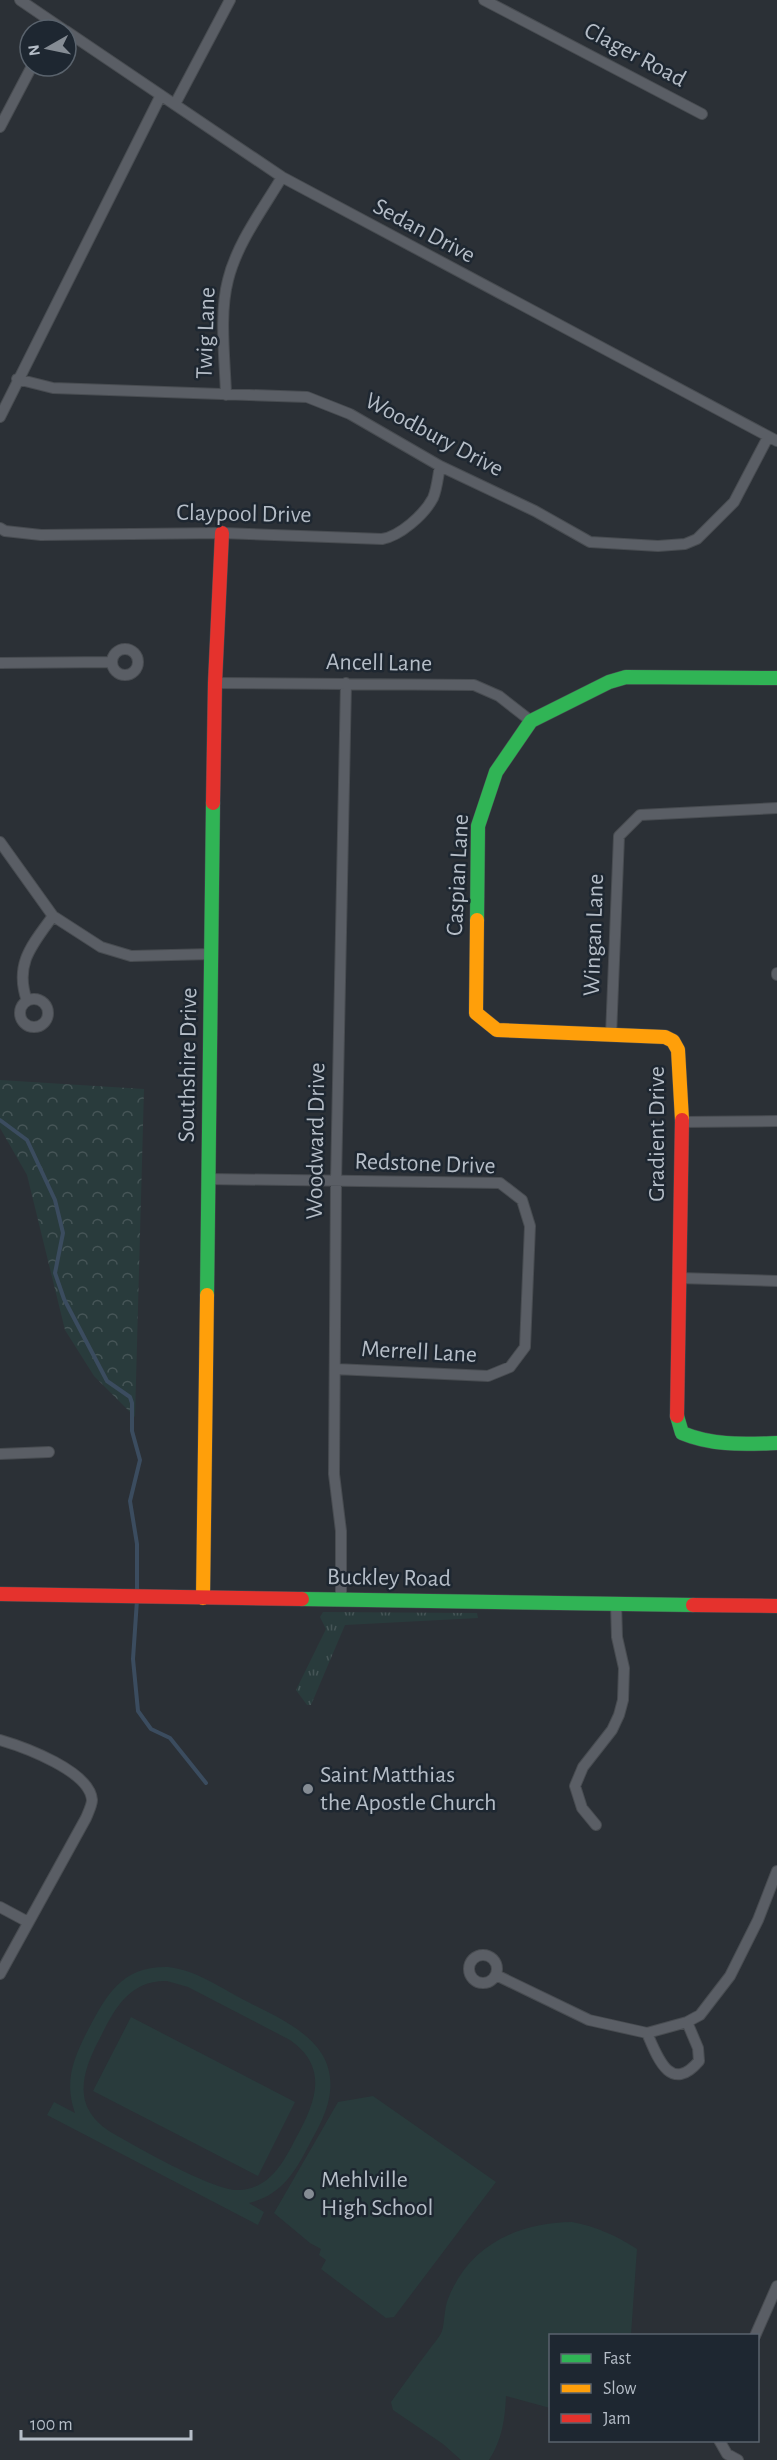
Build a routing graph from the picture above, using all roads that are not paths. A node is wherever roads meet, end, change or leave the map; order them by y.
1 (20, 0) edge
2 (230, 0) edge
3 (484, 0) edge
4 (44, 18) edge
5 (78, 41) edge
6 (26, 78) edge
7 (161, 95) junction
8 (175, 104) junction
9 (702, 114) dead end
10 (0, 127) edge
11 (282, 177) junction
12 (17, 379) junction
13 (226, 396) junction
14 (0, 417) edge
15 (773, 439) edge
16 (440, 466) junction
17 (2, 532) edge
18 (222, 533) junction
19 (112, 662) dead end
20 (0, 663) edge
21 (777, 678) edge
22 (215, 683) junction
23 (346, 683) junction
24 (531, 721) junction
25 (777, 808) edge
26 (0, 842) edge
27 (53, 916) junction
28 (212, 954) junction
29 (27, 1001) dead end
30 (476, 1013) joint
31 (611, 1036) junction
32 (777, 1121) edge
33 (681, 1122) junction
34 (209, 1179) junction
35 (336, 1182) junction
36 (679, 1278) junction
37 (777, 1281) edge
38 (525, 1347) joint
39 (335, 1369) junction
40 (777, 1443) edge
41 (49, 1452) dead end
42 (0, 1454) edge
43 (0, 1594) edge
44 (203, 1598) junction
45 (340, 1600) junction
46 (616, 1603) junction
47 (777, 1606) edge
48 (0, 1740) edge
49 (596, 1825) dead end
50 (777, 1872) edge
51 (0, 1907) edge
52 (28, 1922) junction
53 (0, 1974) edge
54 (496, 1975) dead end
55 (687, 2022) junction
56 (647, 2032) junction
57 (777, 2286) edge
58 (756, 2334) edge
59 (720, 2442) edge
60 (738, 2460) edge

1 - 4 street, Sedan Drive
2 - 8 street
3 - 9 street, Clager Road
5 - 7 street, Sedan Drive
6 - 10 street
7 - 8 street, Sedan Drive
7 - 12 street
8 - 11 street, Sedan Drive
11 - 13 street, Twig Lane
11 - 15 street, Sedan Drive
12 - 13 street, Woodbury Drive
12 - 14 street
13 - 16 street, Woodbury Drive
15 - 16 street, Woodbury Drive
16 - 18 street, Claypool Drive
17 - 18 street, Claypool Drive
18 - 22 street, Southshire Drive
19 - 20 street
21 - 24 street, Caspian Lane
22 - 23 street, Ancell Lane
22 - 28 street, Southshire Drive
23 - 24 street, Ancell Lane
23 - 35 street, Woodward Drive
24 - 30 street, Caspian Lane
25 - 31 street, Wingan Lane
26 - 27 street
27 - 28 street
27 - 29 street
28 - 34 street, Southshire Drive
30 - 31 street, Gradient Drive
31 - 33 street, Gradient Drive
32 - 33 street
33 - 36 street, Gradient Drive
34 - 35 street, Redstone Drive
34 - 44 street, Southshire Drive
35 - 38 street, Redstone Drive
35 - 39 street, Woodward Drive
36 - 37 street
36 - 40 street, Gradient Drive
38 - 39 street, Merrell Lane
39 - 45 street, Woodward Drive
41 - 42 street
43 - 44 street, Buckley Road
44 - 45 street, Buckley Road
45 - 46 street, Buckley Road
46 - 47 street, Buckley Road
46 - 49 street
48 - 52 street
50 - 55 street
51 - 52 street
52 - 53 street
54 - 56 street
55 - 56 street
55 - 56 street
57 - 58 street
59 - 60 street

